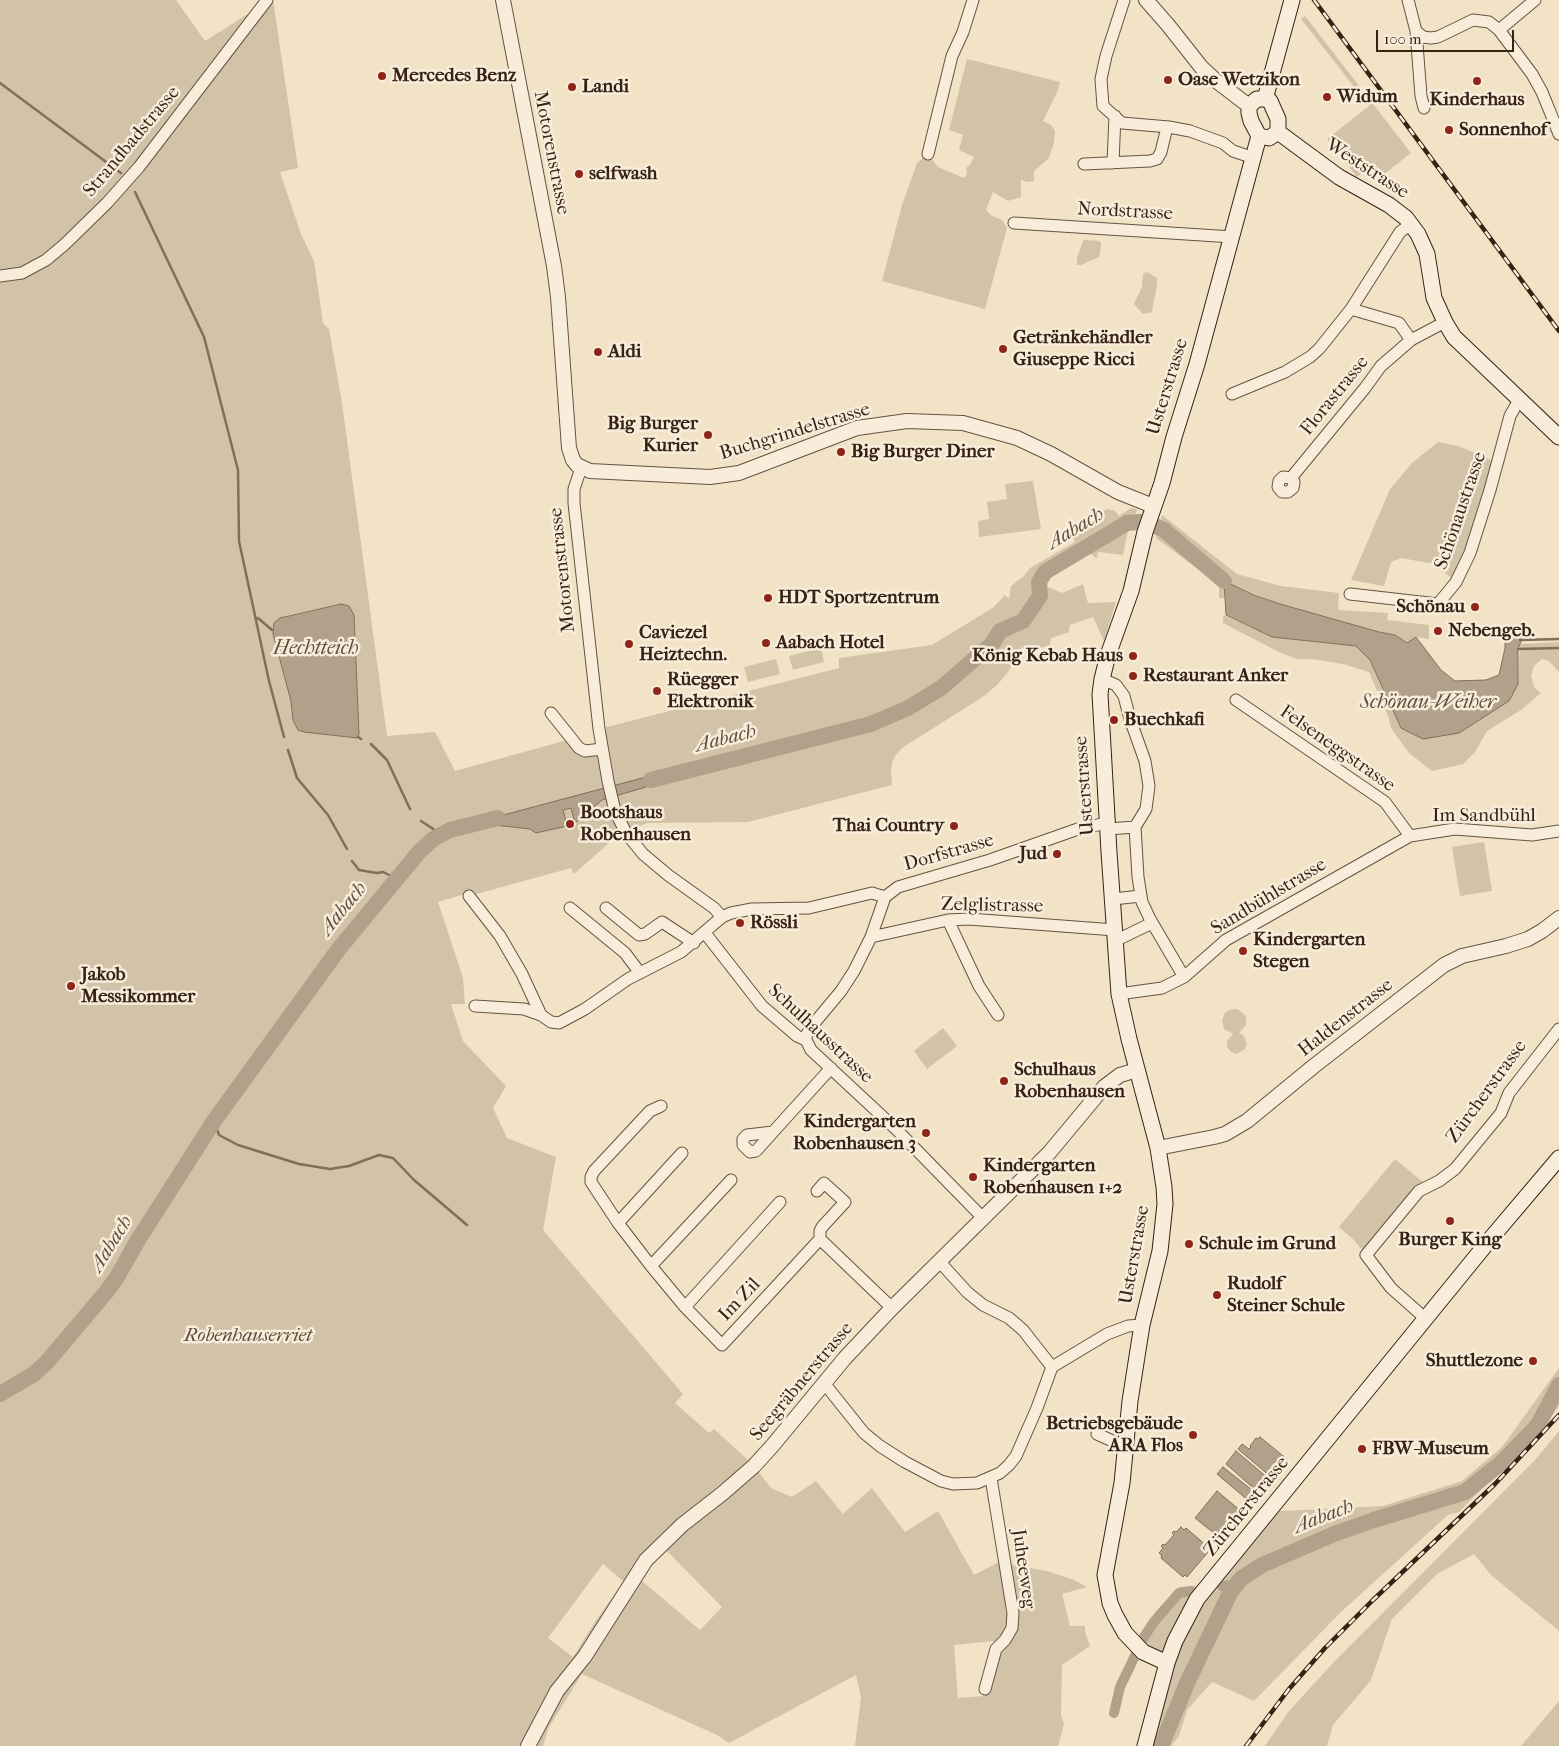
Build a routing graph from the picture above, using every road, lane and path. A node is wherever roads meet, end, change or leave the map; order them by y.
1 (267, 0) edge
2 (503, 0) edge
3 (973, 0) edge
4 (1124, 0) edge
5 (1146, 0) edge
6 (1292, 0) edge
7 (1408, 0) edge
8 (1535, 0) edge
9 (1499, 30) junction
10 (1416, 31) junction
11 (1265, 99) junction
12 (1250, 106) junction
13 (1424, 108) dead end
14 (1115, 116) junction
15 (1167, 127) junction
16 (1278, 132) junction
17 (1559, 134) edge
18 (1259, 136) junction
19 (928, 154) dead end
20 (1254, 158) junction
21 (1113, 163) junction
22 (1084, 164) dead end
23 (1014, 223) dead end
24 (1411, 224) junction
25 (1233, 237) junction
26 (0, 276) edge
27 (1351, 309) junction
28 (1445, 322) junction
29 (1411, 340) junction
30 (1232, 394) dead end
31 (1519, 400) junction
32 (1559, 437) edge
33 (581, 468) junction
34 (1291, 478) dead end
35 (1151, 511) junction
36 (1350, 594) dead end
37 (1102, 679) junction
38 (1236, 700) dead end
39 (551, 713) dead end
40 (602, 749) junction
41 (1108, 826) junction
42 (1134, 827) junction
43 (1559, 831) edge
44 (1410, 836) junction
45 (469, 896) dead end
46 (1141, 896) junction
47 (885, 898) junction
48 (1113, 899) junction
49 (570, 908) dead end
50 (606, 908) dead end
51 (722, 918) junction
52 (1559, 918) edge
53 (948, 920) junction
54 (1152, 923) junction
55 (705, 933) junction
56 (1115, 935) junction
57 (871, 937) junction
58 (694, 943) junction
59 (640, 973) junction
60 (1184, 977) junction
61 (1119, 994) junction
62 (475, 1006) dead end
63 (998, 1015) dead end
64 (542, 1016) junction
65 (1556, 1032) edge
66 (806, 1040) junction
67 (831, 1068) junction
68 (1137, 1070) junction
69 (661, 1106) dead end
70 (774, 1132) dead end
71 (1158, 1148) junction
72 (682, 1153) dead end
73 (1559, 1158) edge
74 (730, 1180) dead end
75 (817, 1191) dead end
76 (780, 1202) dead end
77 (983, 1218) junction
78 (618, 1223) junction
79 (820, 1239) junction
80 (939, 1261) junction
81 (651, 1266) junction
82 (685, 1307) junction
83 (892, 1308) junction
84 (1426, 1319) junction
85 (1142, 1325) junction
86 (1052, 1367) junction
87 (824, 1384) junction
88 (1097, 1434) dead end
89 (1126, 1447) junction
90 (991, 1478) junction
91 (1167, 1663) junction
92 (985, 1688) dead end
93 (528, 1746) edge
94 (1145, 1746) edge

1 - 26 street, Strandbadstrasse
2 - 33 street, Motorenstrasse
3 - 19 street
4 - 14 street
5 - 12 street
6 - 11 main road
7 - 10 street
8 - 9 street
9 - 10 street
9 - 17 street
10 - 13 street
11 - 12 main road
11 - 16 main road
12 - 18 main road
14 - 15 street
14 - 21 street
15 - 20 street
15 - 21 street
16 - 18 main road
16 - 24 main road, Weststrasse
18 - 20 main road, Usterstrasse
20 - 25 main road, Usterstrasse
21 - 22 street
23 - 25 street, Nordstrasse
24 - 27 street
24 - 28 main road, Weststrasse
25 - 35 main road, Usterstrasse
27 - 29 street
27 - 30 street
28 - 29 street, Florastrasse
28 - 31 main road, Weststrasse
29 - 34 street, Florastrasse
31 - 32 main road, Weststrasse
31 - 36 street, Schönaustrasse
33 - 35 street, Buchgrindelstrasse
33 - 40 street, Motorenstrasse
35 - 37 main road, Usterstrasse
37 - 41 main road, Usterstrasse
37 - 42 street
38 - 44 street, Felseneggstrasse
39 - 40 street
40 - 51 street, Motorenstrasse
41 - 42 street, Dorfstrasse
41 - 47 street, Dorfstrasse
41 - 48 main road, Usterstrasse
42 - 46 street
43 - 44 street, Im Sandbühl
44 - 60 street, Sandbühlstrasse
45 - 64 street
46 - 48 street
46 - 54 street
47 - 51 street
47 - 57 street
48 - 56 main road, Usterstrasse
49 - 59 street
50 - 58 street
51 - 55 street
52 - 71 street, Haldenstrasse
53 - 56 street, Zelglistrasse
53 - 57 street, Zelglistrasse
53 - 63 street
54 - 56 street
54 - 60 street
55 - 58 street
55 - 66 street, Schulhausstrasse
56 - 61 main road, Usterstrasse
57 - 66 street
58 - 59 street
59 - 64 street
60 - 61 street, Sandbühlstrasse
61 - 68 main road, Usterstrasse
62 - 64 street
65 - 84 street, Zürcherstrasse
66 - 67 street, Schulhausstrasse
67 - 70 street
67 - 77 street, Schulhausstrasse
68 - 71 main road, Usterstrasse
68 - 77 street, Seegräbnerstrasse
69 - 78 street, Im Zil
71 - 85 main road, Usterstrasse
72 - 78 street
73 - 84 main road, Zürcherstrasse
74 - 81 street
75 - 79 street, Im Zil
76 - 82 street, Im Zil
77 - 80 street, Seegräbnerstrasse
78 - 81 street, Im Zil
79 - 82 street, Im Zil
79 - 83 street
80 - 83 street, Seegräbnerstrasse
80 - 86 street
81 - 82 street, Im Zil
83 - 87 street, Seegräbnerstrasse
84 - 91 main road, Zürcherstrasse
85 - 86 street
85 - 89 main road, Usterstrasse
86 - 90 street
87 - 90 street
87 - 93 street, Seegräbnerstrasse
88 - 89 street
89 - 91 main road, Usterstrasse
90 - 92 street, Juheeweg
91 - 94 main road, Zürcherstrasse

